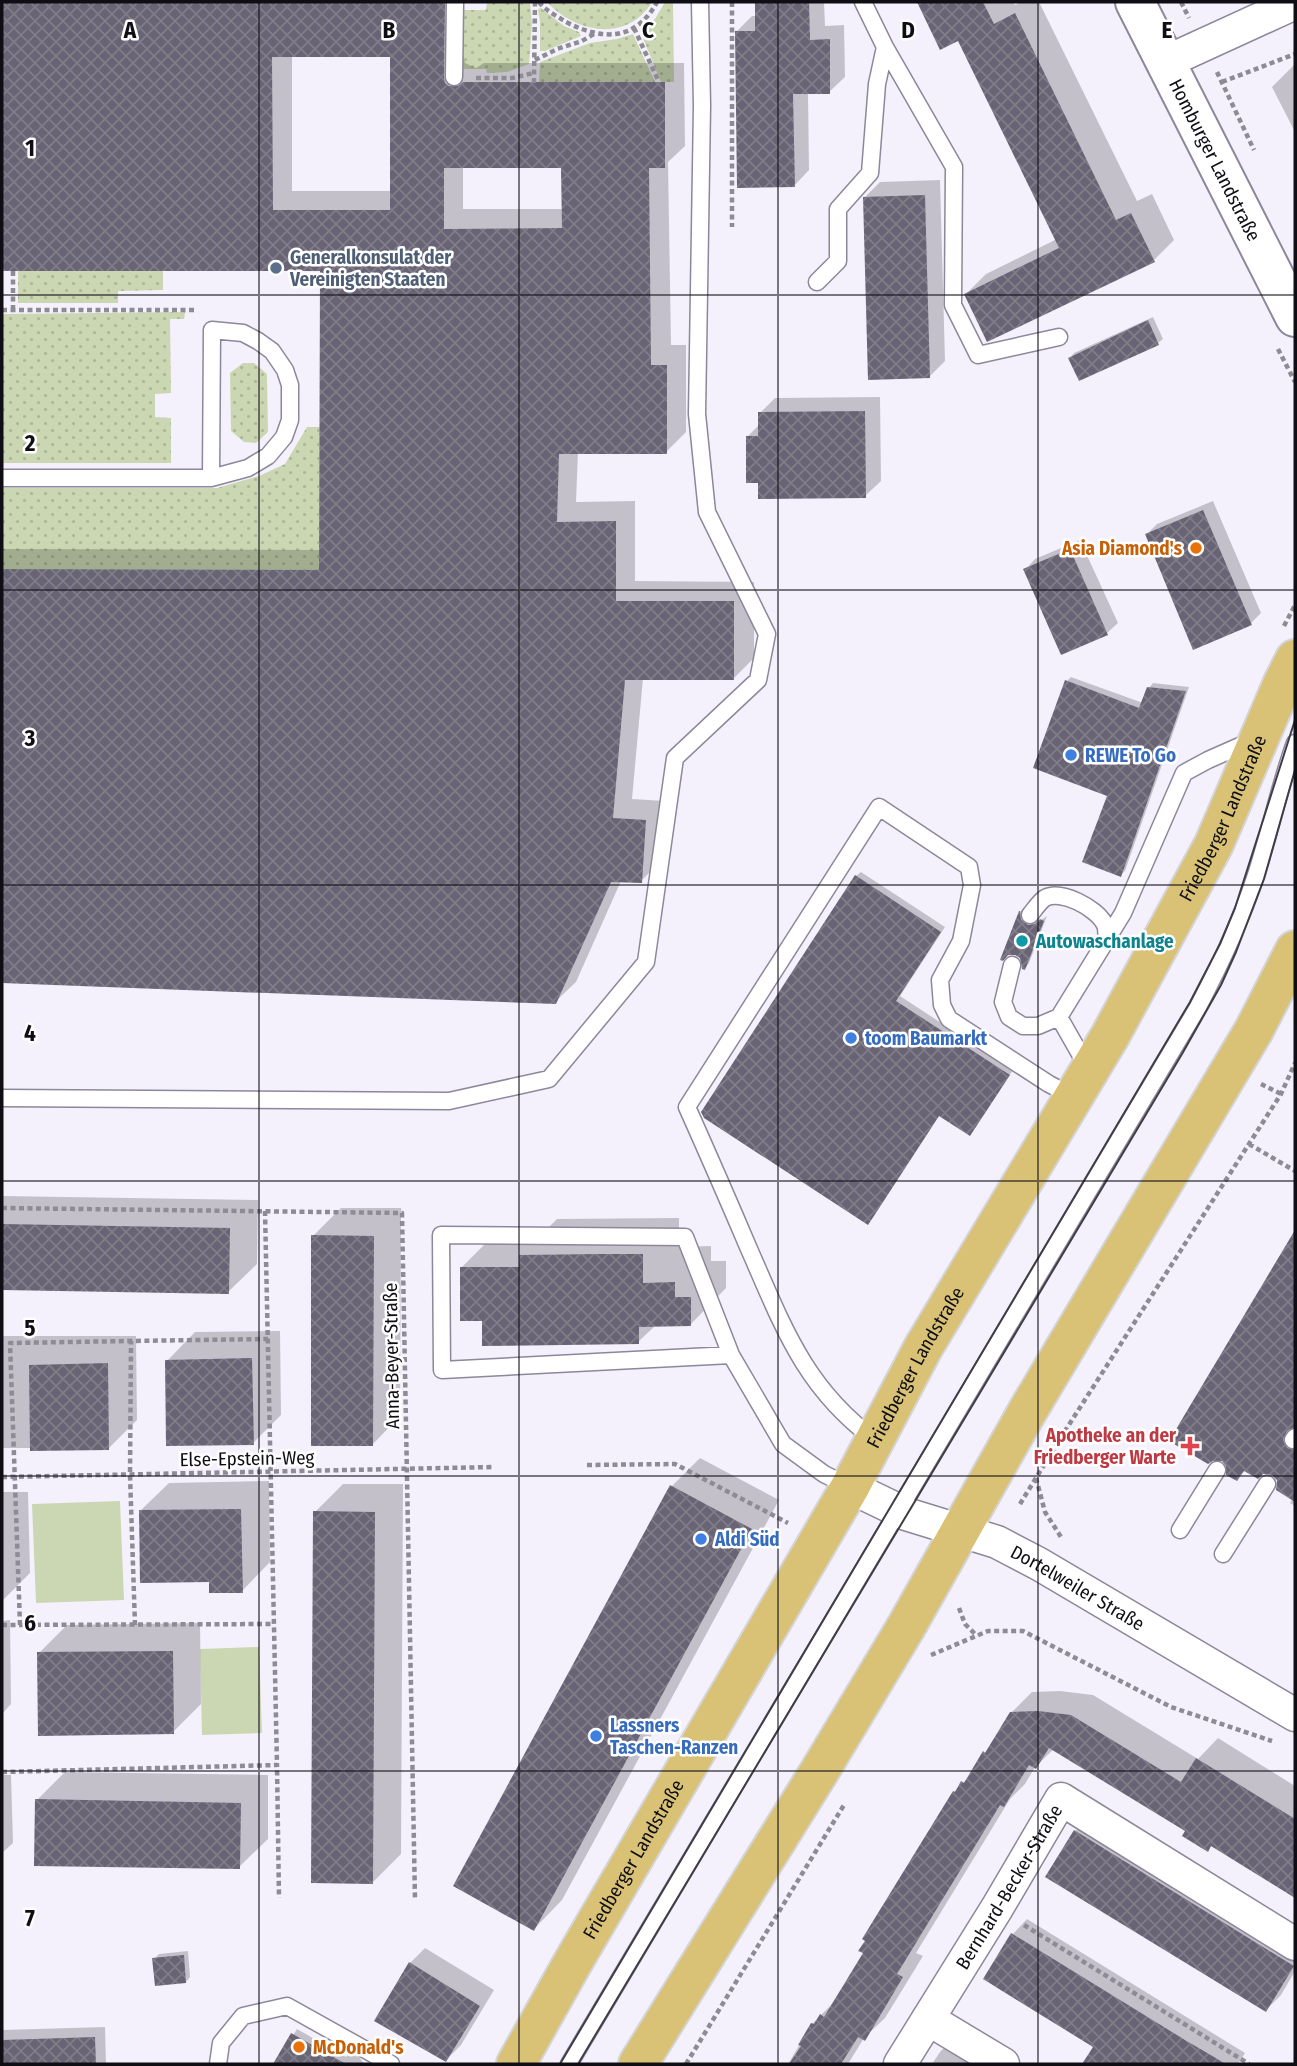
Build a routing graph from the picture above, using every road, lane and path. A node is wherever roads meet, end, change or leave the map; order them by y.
1 (455, 2) edge
2 (537, 2) edge
3 (657, 2) edge
4 (700, 2) edge
5 (732, 2) edge
6 (863, 2) edge
7 (1135, 2) edge
8 (1181, 2) edge
9 (1295, 3) edge
10 (634, 28) junction
11 (594, 33) junction
12 (1203, 45) junction
13 (885, 47) junction
14 (1295, 54) edge
15 (535, 60) junction
16 (1166, 62) junction
17 (534, 72) junction
18 (454, 78) joint
19 (658, 80) dead end
20 (1222, 82) junction
21 (534, 83) dead end
22 (1256, 155) dead end
23 (732, 227) dead end
24 (13, 271) dead end
25 (817, 282) dead end
26 (2, 310) edge
27 (13, 310) junction
28 (203, 311) dead end
29 (1295, 317) edge
30 (1059, 337) dead end
31 (2, 478) edge
32 (211, 478) junction
33 (1295, 659) edge
34 (1278, 740) edge
35 (1030, 915) dead end
36 (1107, 939) junction
37 (1295, 950) edge
38 (1012, 965) dead end
39 (1059, 1017) junction
40 (1295, 1063) edge
41 (1257, 1081) dead end
42 (1082, 1084) junction
43 (1281, 1094) junction
44 (2, 1098) edge
45 (1249, 1144) junction
46 (1295, 1171) edge
47 (2, 1208) edge
48 (265, 1211) junction
49 (268, 1339) junction
50 (131, 1341) junction
51 (731, 1355) junction
52 (1063, 1434) dead end
53 (874, 1439) junction
54 (587, 1465) dead end
55 (493, 1467) dead end
56 (407, 1469) junction
57 (1217, 1470) dead end
58 (271, 1472) junction
59 (130, 1475) junction
60 (2, 1477) edge
61 (15, 1477) junction
62 (1267, 1484) dead end
63 (850, 1487) junction
64 (899, 1511) junction
65 (794, 1526) dead end
66 (1180, 1530) dead end
67 (960, 1531) junction
68 (1223, 1554) dead end
69 (959, 1607) dead end
70 (274, 1624) junction
71 (2, 1625) edge
72 (20, 1625) junction
73 (135, 1625) junction
74 (977, 1636) junction
75 (930, 1656) dead end
76 (1289, 1728) edge
77 (276, 1765) junction
78 (2, 1772) edge
79 (279, 1898) dead end
80 (415, 1900) dead end
81 (997, 1908) junction
82 (1295, 1944) edge
83 (928, 2019) junction
84 (218, 2064) edge
85 (391, 2064) edge
86 (516, 2064) edge
87 (569, 2064) edge
88 (638, 2064) edge
89 (900, 2064) edge
90 (1003, 2064) edge
91 (1249, 2064) edge

1 - 18 lane
2 - 11 path
2 - 15 path
3 - 10 path
4 - 44 lane
5 - 23 path
6 - 13 lane
7 - 16 street, Homburger Landstraße
8 - 12 path
9 - 12 street
10 - 11 path
10 - 19 path
11 - 15 path
12 - 16 street
12 - 20 path
13 - 25 lane
13 - 30 lane
14 - 20 path
15 - 17 path
16 - 29 street, Homburger Landstraße
17 - 18 path
17 - 21 path
20 - 22 path
24 - 27 path
26 - 27 path
27 - 28 path
31 - 32 lane
32 - 32 lane
33 - 34 main road, Friedberger Landstraße
34 - 36 lane
34 - 42 main road, Friedberger Landstraße
34 - 64 lane, Friedberger Landstraße
35 - 36 lane
36 - 39 lane
37 - 67 main road
38 - 39 lane
39 - 42 lane
40 - 43 path
41 - 43 path
42 - 53 main road, Friedberger Landstraße
42 - 53 lane
43 - 45 path
45 - 46 path
45 - 52 path
47 - 48 path, Anna-Beyer-Straße
48 - 49 path
48 - 56 path, Anna-Beyer-Straße
49 - 50 path
49 - 58 path
50 - 59 path
50 - 61 path
51 - 51 lane
51 - 63 lane
53 - 63 main road, Friedberger Landstraße
54 - 65 path
55 - 56 path, Else-Epstein-Weg
56 - 58 path, Else-Epstein-Weg
56 - 80 path, Anna-Beyer-Straße
57 - 66 lane
58 - 59 path, Else-Epstein-Weg
58 - 70 path
59 - 61 path, Else-Epstein-Weg
59 - 73 path
60 - 61 path, Else-Epstein-Weg
61 - 72 path
62 - 68 lane
63 - 64 street, Dortelweiler Straße
63 - 86 main road, Friedberger Landstraße
64 - 67 street, Dortelweiler Straße
64 - 87 lane, Friedberger Landstraße
67 - 76 street, Dortelweiler Straße
67 - 88 main road
69 - 74 path
70 - 73 path
70 - 77 path
71 - 72 path
72 - 73 path
74 - 75 path
74 - 76 path
77 - 78 path
77 - 79 path
81 - 82 street, Bernhard-Becker-Straße
81 - 83 street, Bernhard-Becker-Straße
81 - 91 path
83 - 89 street, Bernhard-Becker-Straße
83 - 90 street
84 - 85 lane

